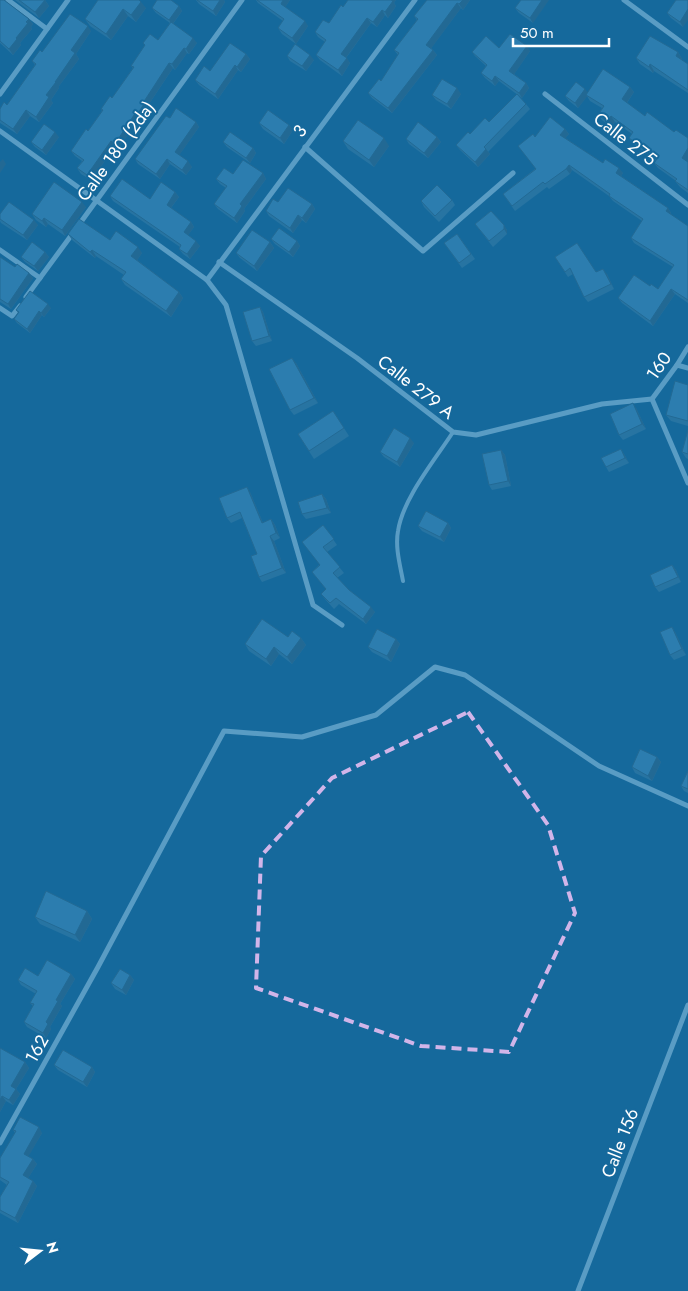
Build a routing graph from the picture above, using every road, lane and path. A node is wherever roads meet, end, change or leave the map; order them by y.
1 (8, 0) edge
2 (68, 0) edge
3 (242, 0) edge
4 (416, 0) edge
5 (624, 0) edge
6 (48, 28) junction
7 (688, 47) edge
8 (0, 94) edge
9 (545, 94) dead end
10 (0, 131) edge
11 (305, 147) junction
12 (513, 173) dead end
13 (97, 201) junction
14 (688, 205) edge
15 (0, 250) edge
16 (219, 262) junction
17 (40, 278) junction
18 (207, 280) junction
19 (0, 308) edge
20 (688, 348) edge
21 (677, 365) junction
22 (688, 368) edge
23 (652, 399) junction
24 (453, 432) junction
25 (686, 472) edge
26 (688, 483) edge
27 (403, 581) dead end
28 (342, 625) dead end
29 (688, 806) edge
30 (688, 1005) edge
31 (0, 1143) edge
32 (578, 1291) edge

1 - 6 street
2 - 6 street
3 - 13 street, Calle 180 (2da)
4 - 11 street, 3
5 - 7 street
6 - 8 street
9 - 14 street, Calle 275
10 - 13 street
11 - 12 street
11 - 16 street, 3
13 - 17 street, Calle 180 (2da)
13 - 18 street
15 - 17 street
16 - 18 street, 3
16 - 24 street, Calle 279 A
17 - 19 street, Calle 180 (2da)
18 - 28 street
20 - 21 street, 160
21 - 22 street
21 - 23 street, 160
23 - 24 street, Calle 279 A
23 - 25 street
24 - 27 lane
25 - 26 street
29 - 31 street, 162
30 - 32 street, Calle 156

